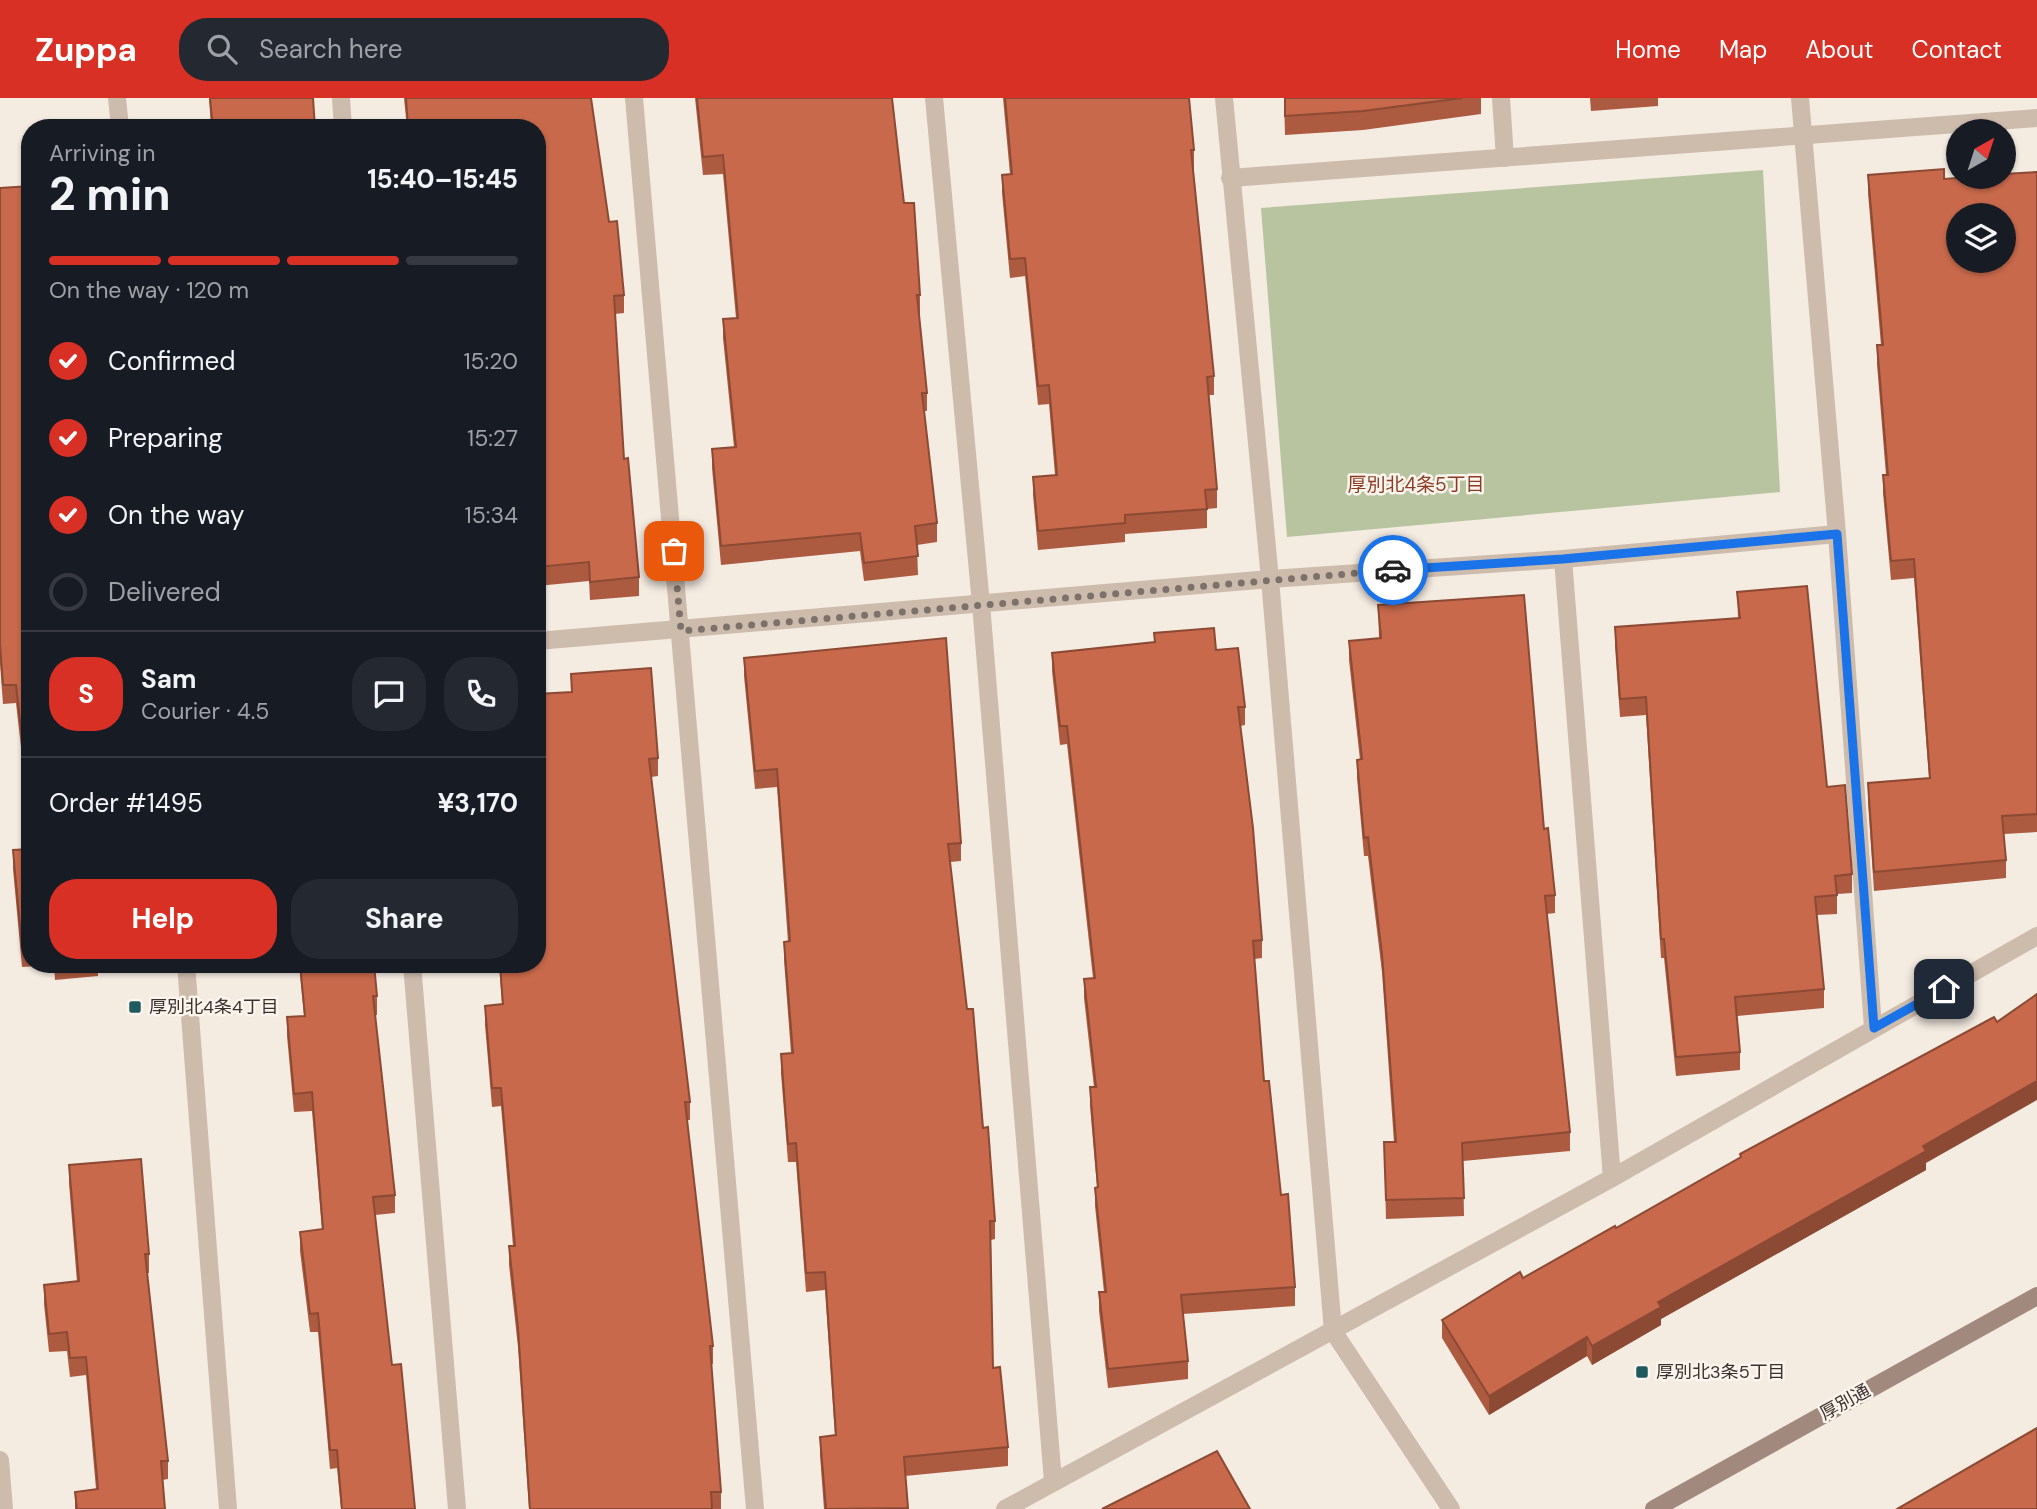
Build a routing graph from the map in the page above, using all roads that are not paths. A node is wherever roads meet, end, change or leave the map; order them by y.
1 (117, 98) edge
2 (341, 98) edge
3 (635, 98) edge
4 (934, 98) edge
5 (1224, 98) edge
6 (1502, 98) edge
7 (1800, 98) edge
8 (2037, 118) edge
9 (119, 119) edge
10 (342, 119) edge
11 (1802, 135) junction
12 (1505, 158) junction
13 (1230, 178) junction
14 (1837, 534) junction
15 (1563, 559) junction
16 (1270, 579) junction
17 (981, 604) junction
18 (681, 631) junction
19 (546, 640) edge
20 (2037, 936) edge
21 (187, 973) edge
22 (413, 973) edge
23 (1874, 1028) junction
24 (1612, 1178) junction
25 (2037, 1296) edge
26 (1333, 1331) junction
27 (0, 1460) edge
28 (1053, 1481) junction
29 (4, 1509) edge
30 (228, 1509) edge
31 (457, 1509) edge
32 (755, 1509) edge
33 (1005, 1509) edge
34 (1451, 1509) edge
35 (1654, 1509) edge

1 - 9 street
2 - 10 street
3 - 18 street
4 - 17 street
5 - 13 street
6 - 12 street
7 - 11 street
8 - 11 street
11 - 12 street
11 - 14 street
12 - 13 street
13 - 16 street
14 - 15 street
14 - 23 street
15 - 16 street
15 - 24 street
16 - 17 street
16 - 26 street
17 - 18 street
17 - 28 street
18 - 19 street
18 - 32 street
20 - 23 street
21 - 30 street
22 - 31 street
23 - 24 street
24 - 26 street
25 - 35 main road, 厚別通
26 - 28 street
26 - 34 street
27 - 29 street
28 - 33 street

